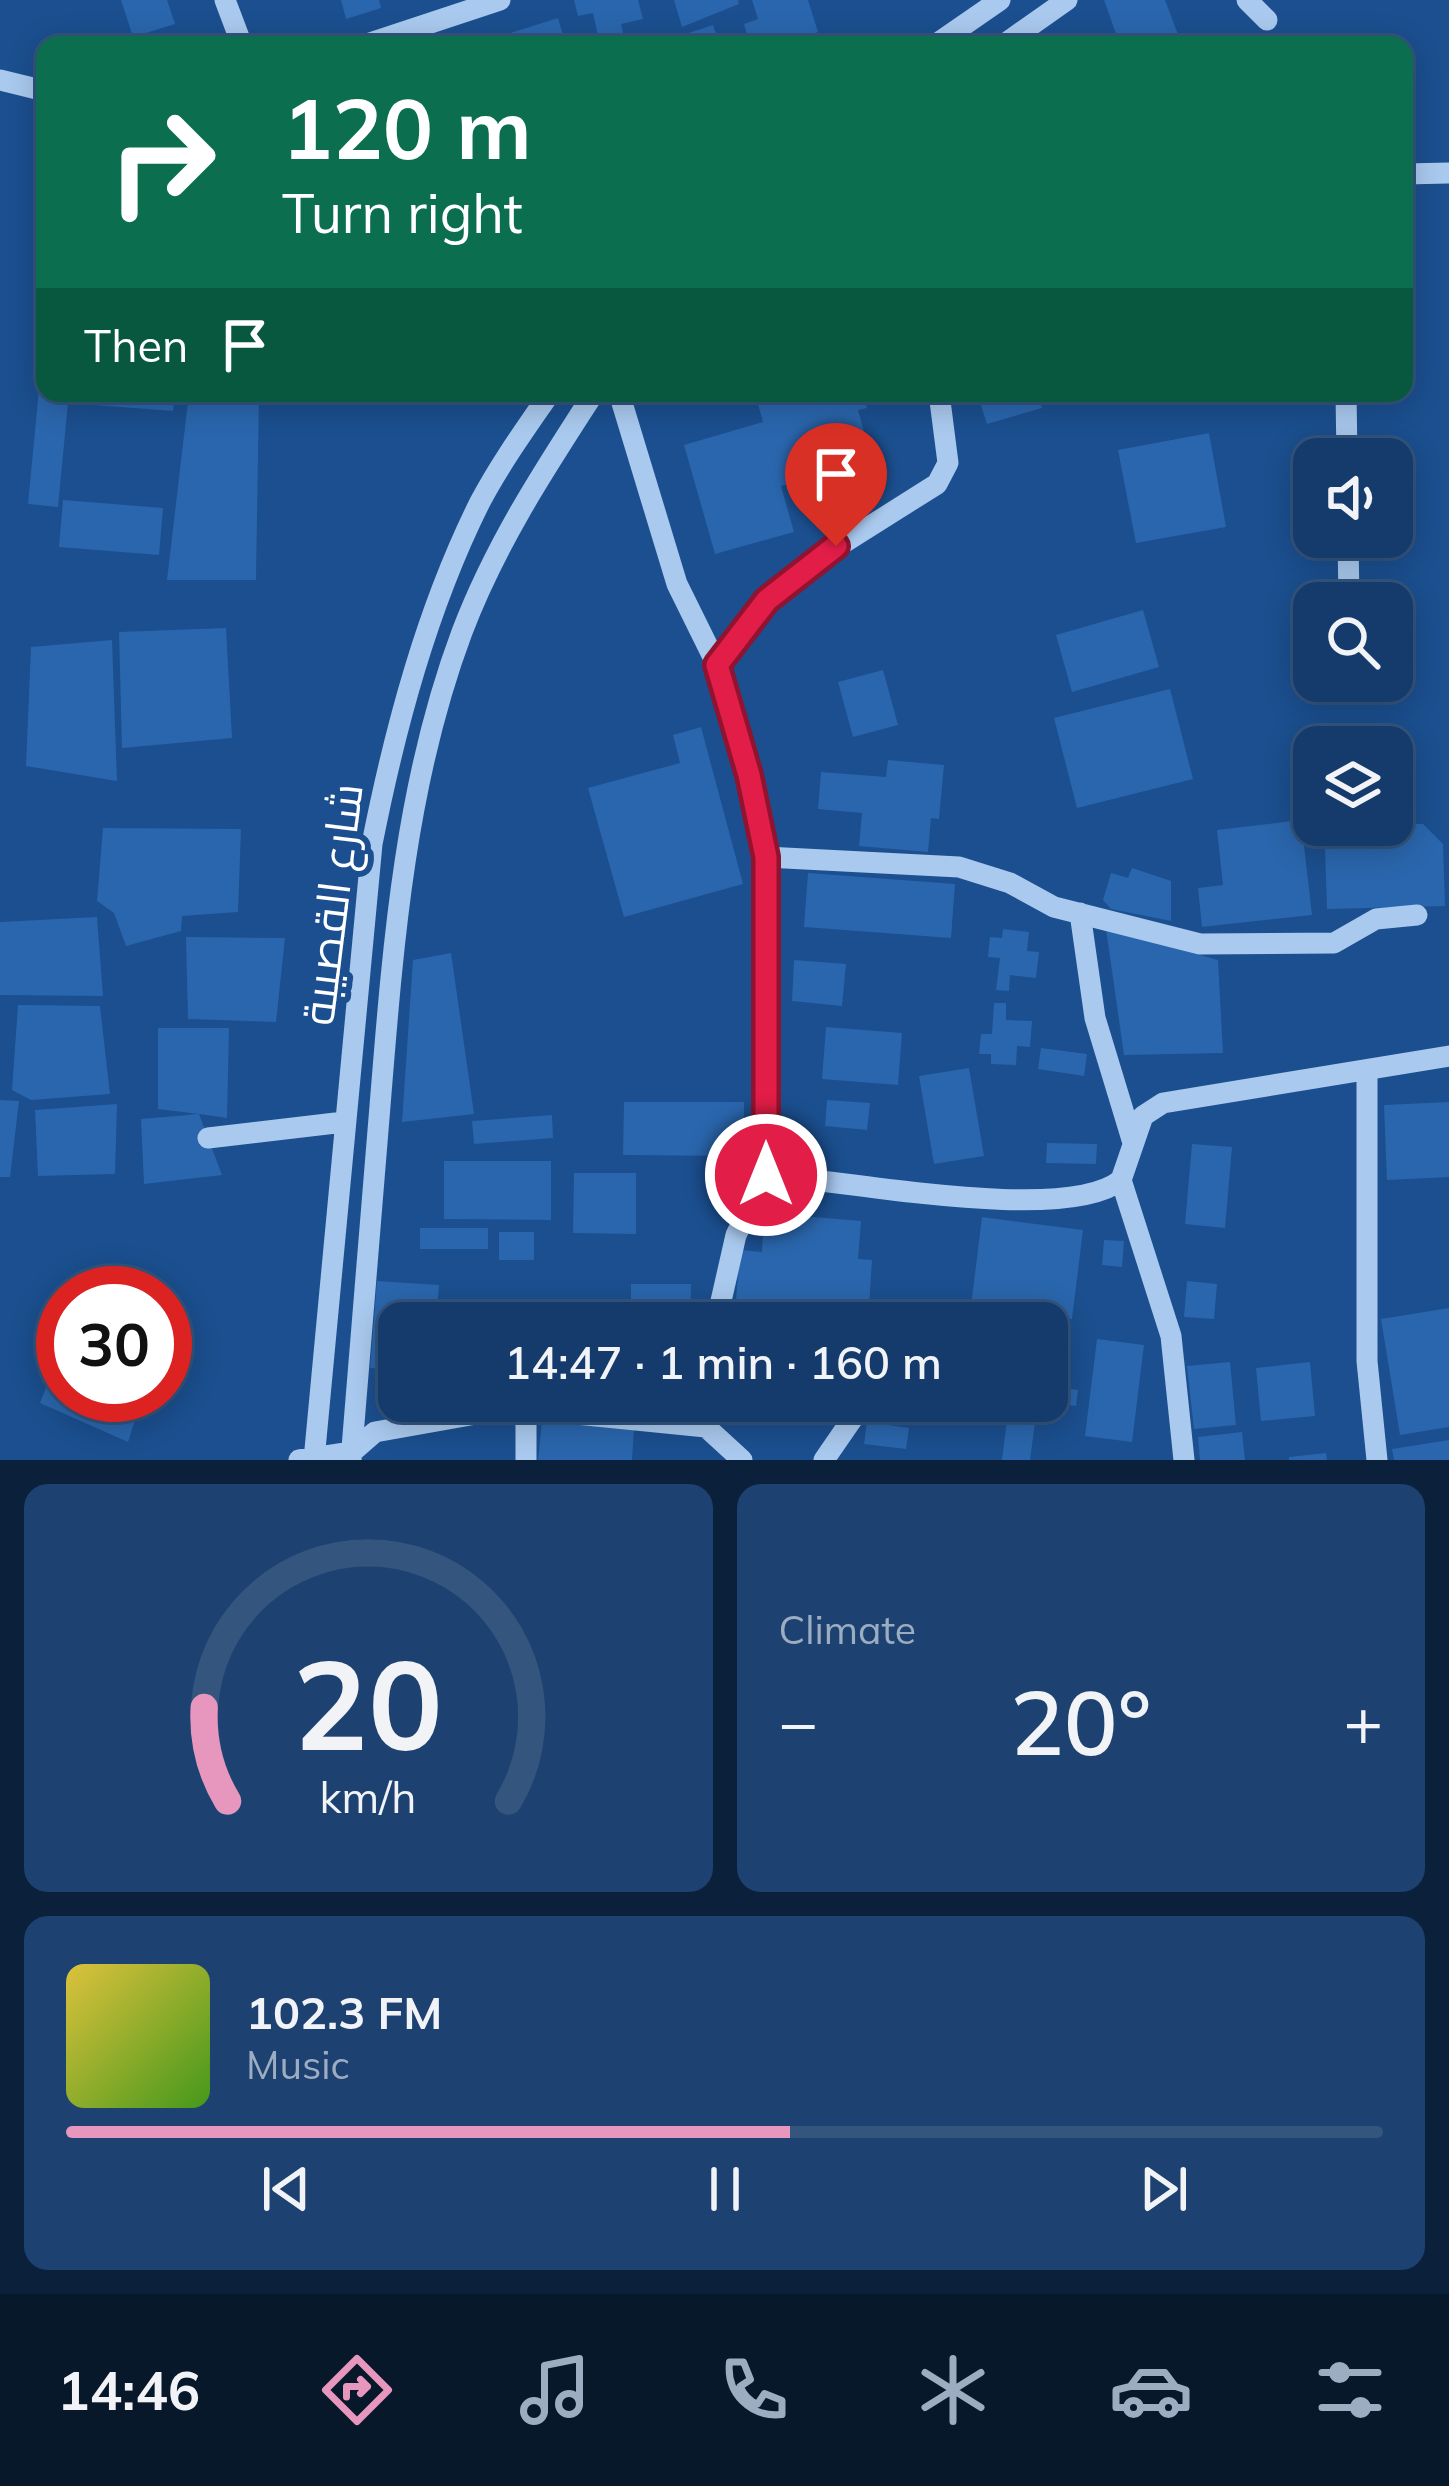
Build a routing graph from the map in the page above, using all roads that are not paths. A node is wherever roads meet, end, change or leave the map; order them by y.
1 (225, 0) edge
2 (500, 0) edge
3 (1000, 0) edge
4 (1066, 0) edge
5 (1247, 0) edge
6 (1267, 20) dead end
7 (239, 36) edge
8 (391, 36) edge
9 (948, 36) edge
10 (1016, 36) edge
11 (0, 80) edge
12 (36, 89) edge
13 (1449, 173) edge
14 (1413, 174) edge
15 (544, 402) edge
16 (588, 402) edge
17 (622, 402) edge
18 (940, 402) edge
19 (1346, 402) edge
20 (1347, 438) edge
21 (717, 665) junction
22 (766, 857) junction
23 (1080, 913) junction
24 (1417, 915) dead end
25 (1449, 1056) edge
26 (1367, 1072) junction
27 (344, 1122) junction
28 (208, 1138) dead end
29 (1133, 1143) junction
30 (766, 1175) junction
31 (1121, 1180) junction
32 (721, 1302) edge
33 (444, 1422) edge
34 (525, 1422) edge
35 (648, 1422) edge
36 (707, 1422) edge
37 (850, 1422) edge
38 (706, 1427) junction
39 (352, 1456) edge
40 (299, 1460) edge
41 (314, 1460) edge
42 (526, 1460) edge
43 (742, 1460) edge
44 (824, 1460) edge
45 (1184, 1460) edge
46 (1377, 1460) edge

1 - 7 street
2 - 8 street
3 - 9 street
4 - 10 street
5 - 6 street
11 - 12 street
13 - 14 street
15 - 27 street, شارع القصيبة
16 - 39 street
17 - 21 street
18 - 21 street
19 - 20 street
21 - 22 street
22 - 23 street
22 - 30 street
23 - 24 street
23 - 29 street
25 - 26 street
26 - 29 street
26 - 46 street
27 - 28 street
27 - 41 street, شارع القصيبة
29 - 31 street
30 - 31 street
30 - 32 street
31 - 45 street
33 - 39 street
34 - 42 street
35 - 38 street
36 - 38 street
37 - 44 street
38 - 43 street
39 - 41 street
40 - 41 street

